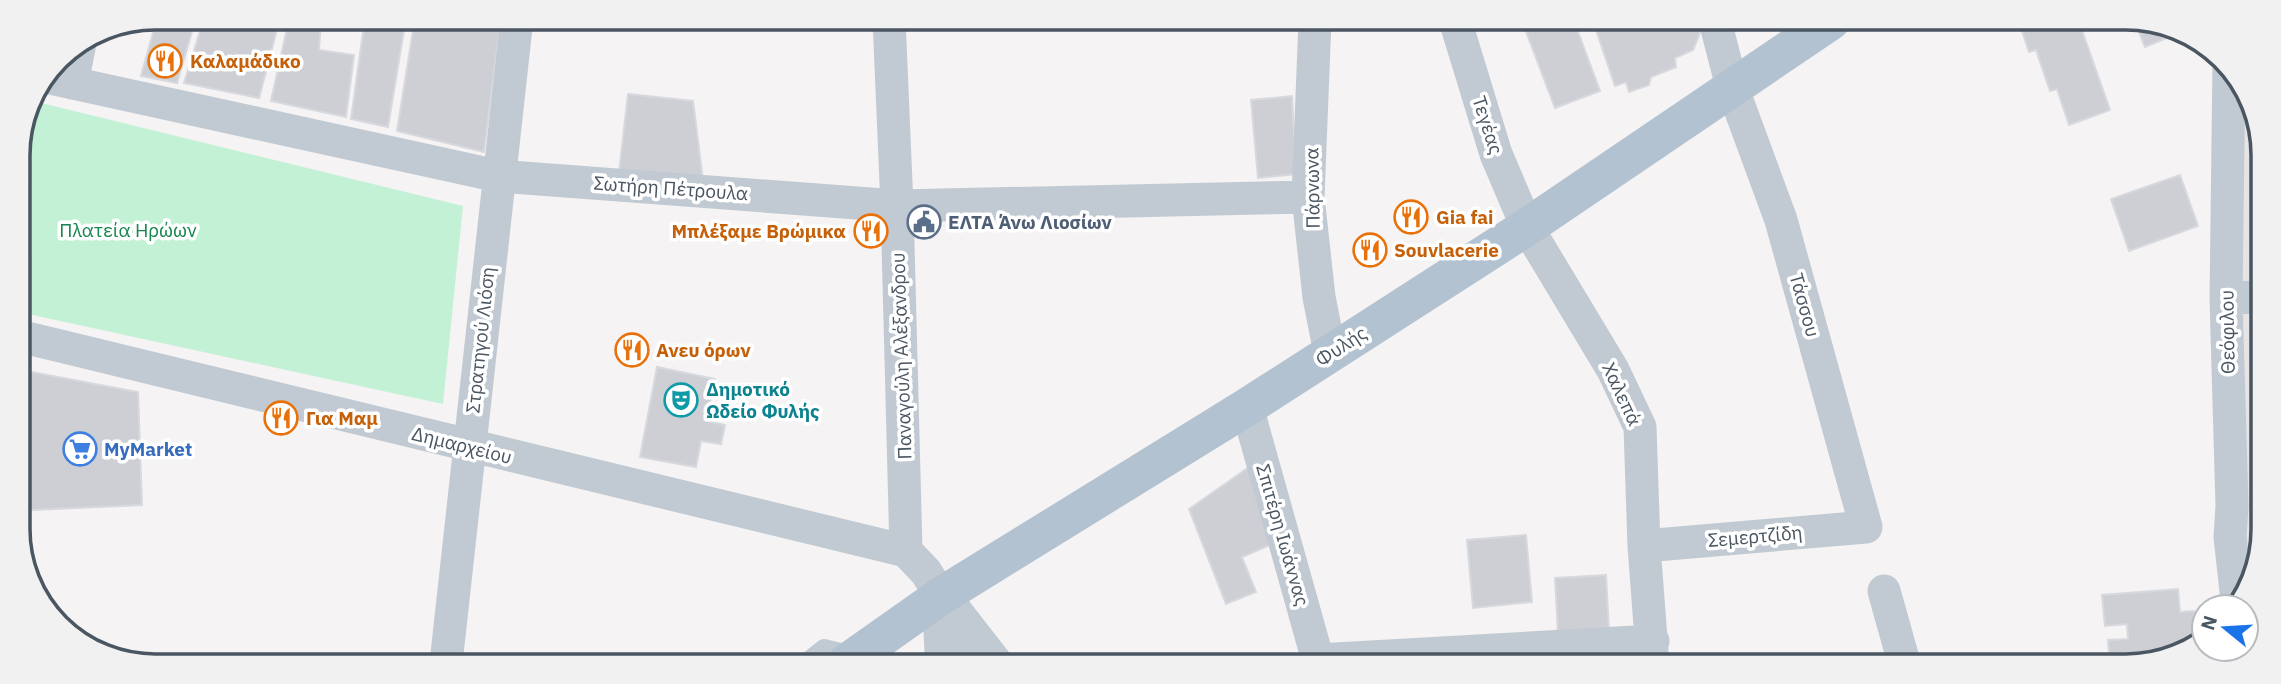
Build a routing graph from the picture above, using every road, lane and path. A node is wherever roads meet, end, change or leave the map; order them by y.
1 (516, 30) edge
2 (889, 30) edge
3 (1316, 30) edge
4 (1458, 30) edge
5 (1717, 30) edge
6 (1817, 30) edge
7 (58, 80) edge
8 (2229, 83) edge
9 (1731, 87) junction
10 (498, 176) junction
11 (1308, 197) junction
12 (897, 206) junction
13 (1527, 227) junction
14 (2251, 297) edge
15 (2226, 298) junction
16 (30, 340) edge
17 (1330, 354) junction
18 (1247, 407) junction
19 (468, 446) junction
20 (1866, 527) joint
21 (1644, 546) junction
22 (906, 551) junction
23 (2235, 590) edge
24 (1884, 591) dead end
25 (941, 596) junction
26 (1653, 653) edge
27 (447, 654) edge
28 (816, 654) edge
29 (838, 654) edge
30 (859, 654) edge
31 (944, 654) edge
32 (986, 654) edge
33 (1316, 654) edge
34 (1616, 654) edge
35 (1902, 654) edge

1 - 10 street, Στρατηγού Λιόση
2 - 12 street, Παναγούλη Αλέξανδρου
3 - 11 street, Πάρνωνα
4 - 13 street, Τεγέας
5 - 9 street, Τάσσου
6 - 9 main road, Φυλής
7 - 10 street, Σωτήρη Πέτρουλα
8 - 15 street, Θεόφιλου
9 - 13 main road, Φυλής
9 - 20 street, Τάσσου
10 - 12 street, Σωτήρη Πέτρουλα
10 - 19 street, Στρατηγού Λιόση
11 - 12 street, Σωτήρη Πέτρουλα
11 - 17 street, Πάρνωνα
12 - 22 street, Παναγούλη Αλέξανδρου
13 - 17 main road, Φυλής
13 - 21 street, Χαλεπά
14 - 15 street
15 - 23 street, Θεόφιλου
16 - 19 street, Δημαρχείου
17 - 18 main road, Φυλής
18 - 25 main road, Φυλής
18 - 33 street, Σπιτέρη Ιωάννας
19 - 22 street, Δημαρχείου
19 - 27 street, Στρατηγού Λιόση
20 - 21 street, Σεμερτζίδη
21 - 26 street, Χαλεπά
22 - 25 street
24 - 35 street
25 - 30 main road, Φυλής
25 - 31 street
25 - 32 street
26 - 34 street
28 - 29 lane

